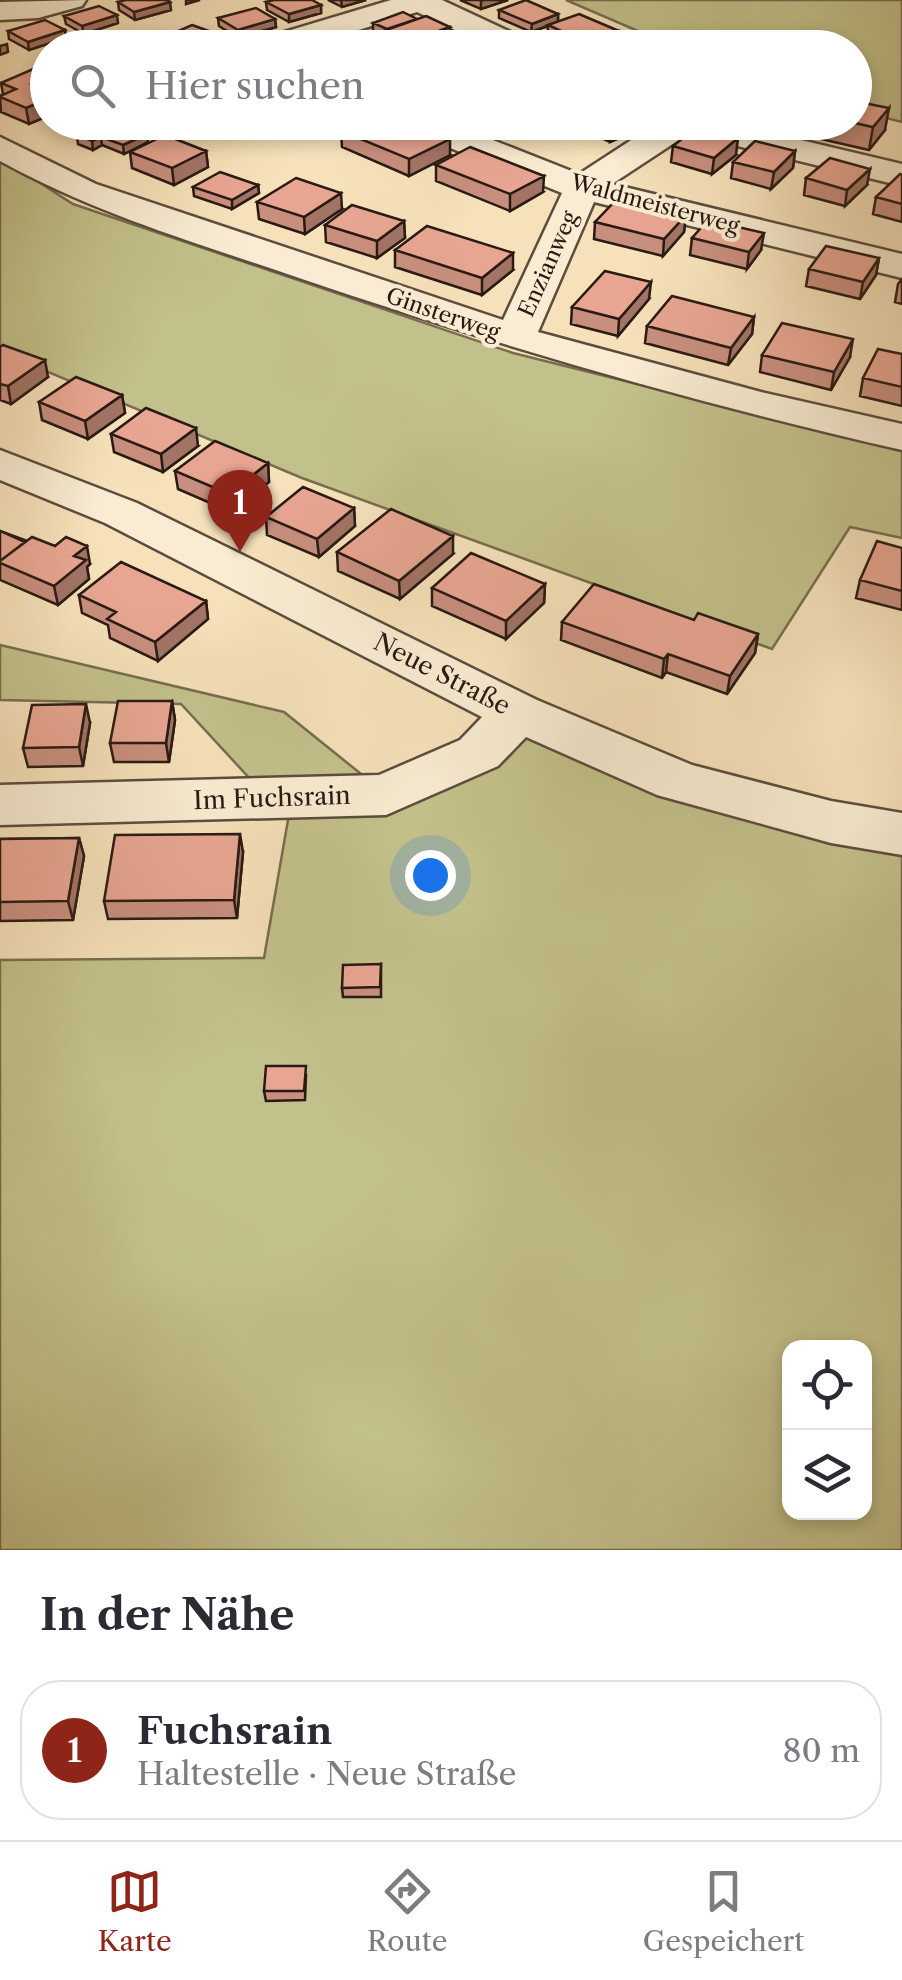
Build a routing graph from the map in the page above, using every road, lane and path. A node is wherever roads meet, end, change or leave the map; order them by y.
1 (71, 0) edge
2 (419, 1) edge
3 (0, 11) edge
4 (325, 30) edge
5 (481, 30) edge
6 (461, 140) edge
7 (655, 140) edge
8 (753, 140) edge
9 (0, 147) edge
10 (902, 175) edge
11 (582, 188) junction
12 (902, 266) edge
13 (515, 338) junction
14 (902, 437) edge
15 (0, 464) edge
16 (518, 713) junction
17 (0, 805) edge
18 (902, 834) edge

1 - 3 street
2 - 4 street
2 - 5 street
6 - 11 street, Waldmeisterweg
7 - 11 street, Enzianweg
8 - 10 street
9 - 13 street, Ginsterweg
11 - 12 street, Waldmeisterweg
11 - 13 street, Enzianweg
13 - 14 street, Ginsterweg
15 - 16 street, Neue Straße
16 - 17 street, Im Fuchsrain
16 - 18 street, Neue Straße

